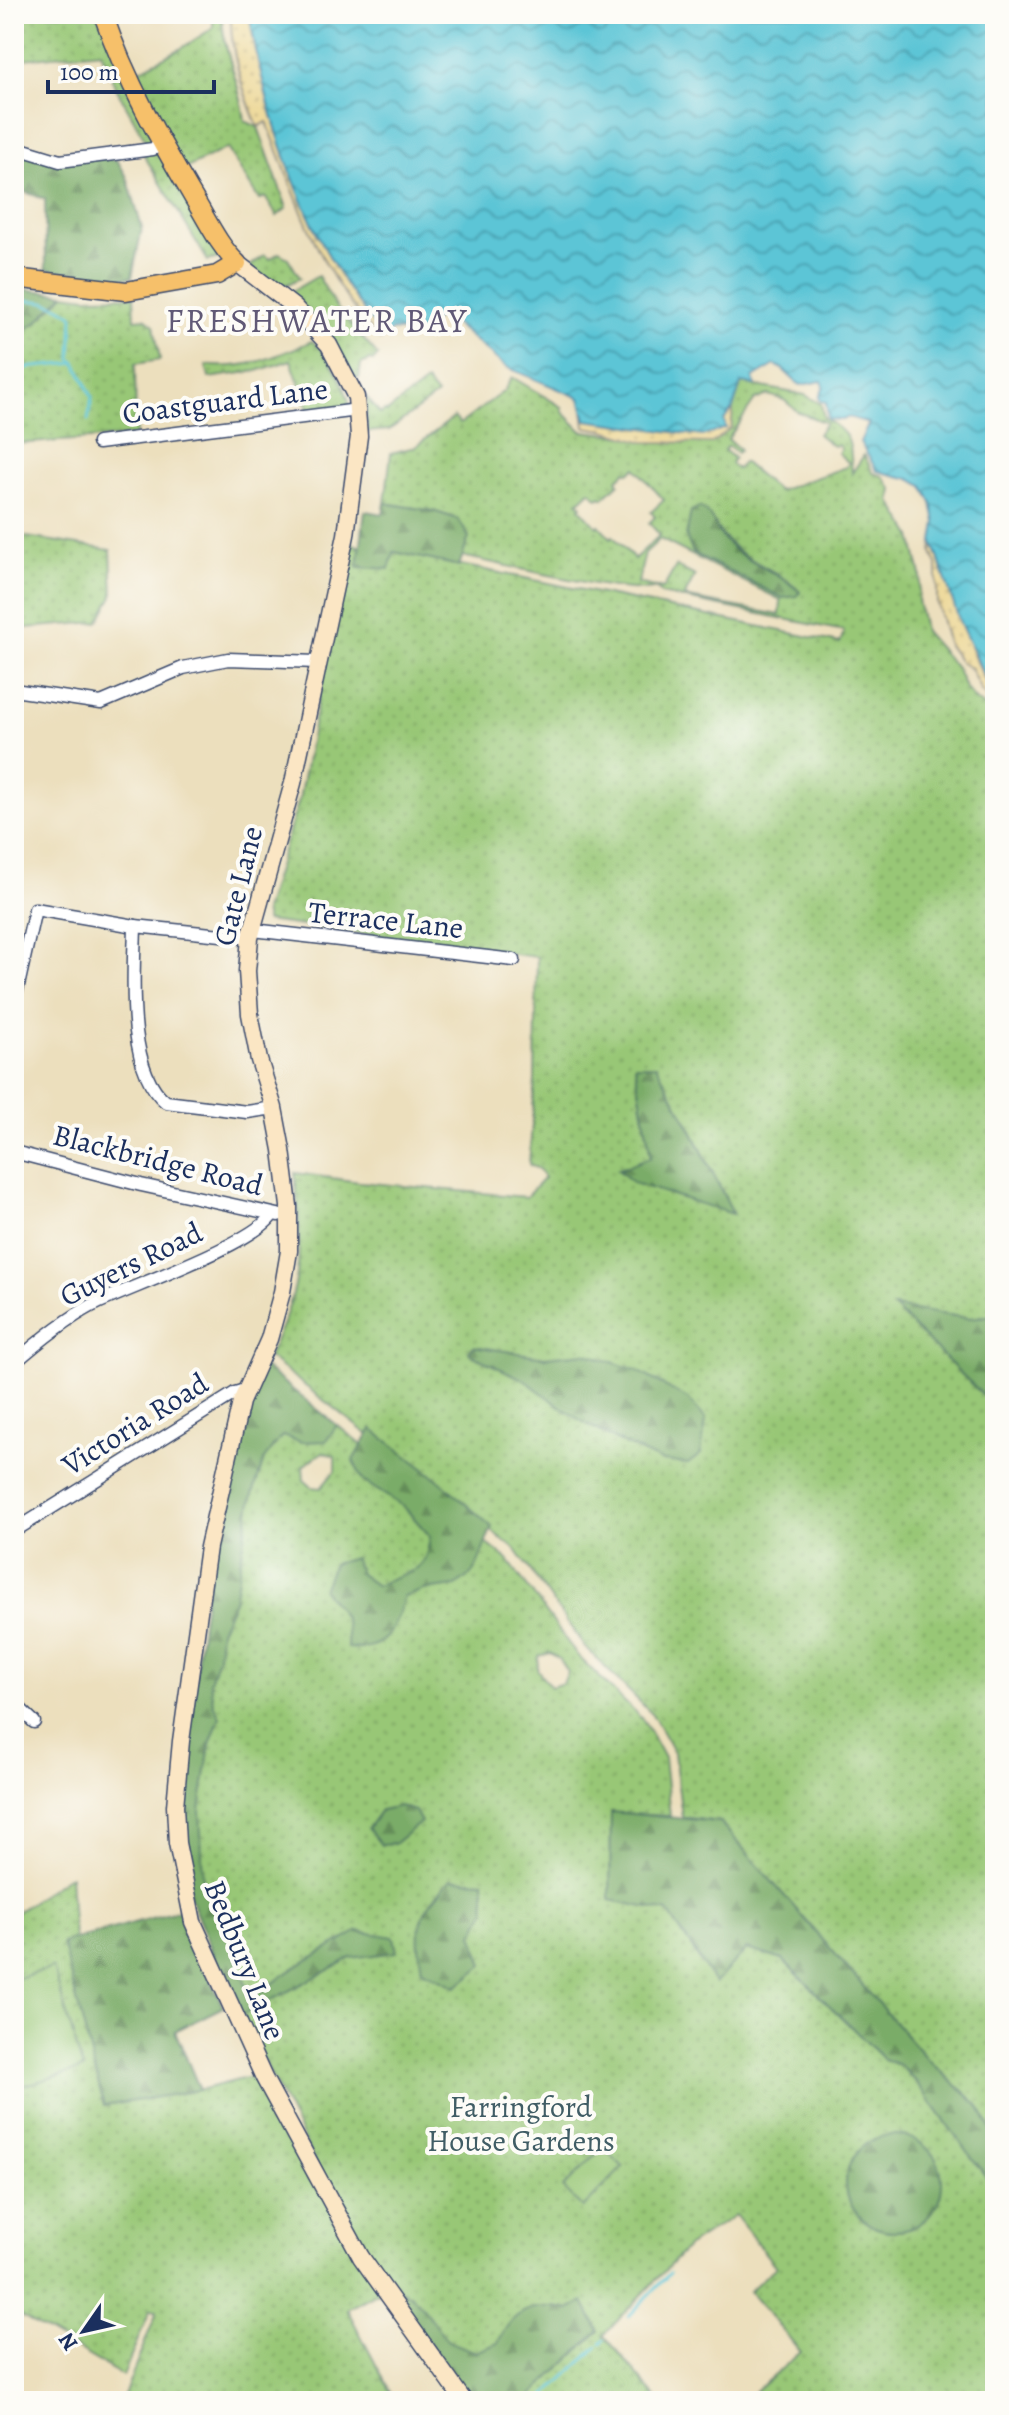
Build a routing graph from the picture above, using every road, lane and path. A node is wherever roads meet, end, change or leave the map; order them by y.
1 (103, 14) edge
2 (163, 145) junction
3 (14, 147) edge
4 (237, 263) junction
5 (14, 278) edge
6 (358, 410) junction
7 (98, 443) dead end
8 (317, 662) junction
9 (14, 690) edge
10 (135, 926) junction
11 (252, 934) junction
12 (514, 960) dead end
13 (14, 1004) edge
14 (274, 1108) junction
15 (14, 1152) edge
16 (281, 1215) junction
17 (14, 1363) edge
18 (245, 1390) junction
19 (14, 1531) edge
20 (14, 1675) edge
21 (15, 1705) edge
22 (34, 1722) dead end
23 (464, 2401) edge

1 - 2 main road
2 - 3 street
2 - 4 main road
4 - 5 main road
4 - 6 street, Gate Lane
6 - 7 street, Coastguard Lane
6 - 8 street, Gate Lane
8 - 9 street
8 - 11 street, Gate Lane
10 - 11 street, Terrace Lane
10 - 13 street, Terrace Lane
10 - 14 street
11 - 12 street, Terrace Lane
11 - 14 street, Gate Lane
14 - 16 street, Gate Lane
15 - 16 street, Blackbridge Road
16 - 17 street, Guyers Road
16 - 18 street, Gate Lane
18 - 19 street, Victoria Road
18 - 23 street, Bedbury Lane
20 - 21 street
21 - 22 street

